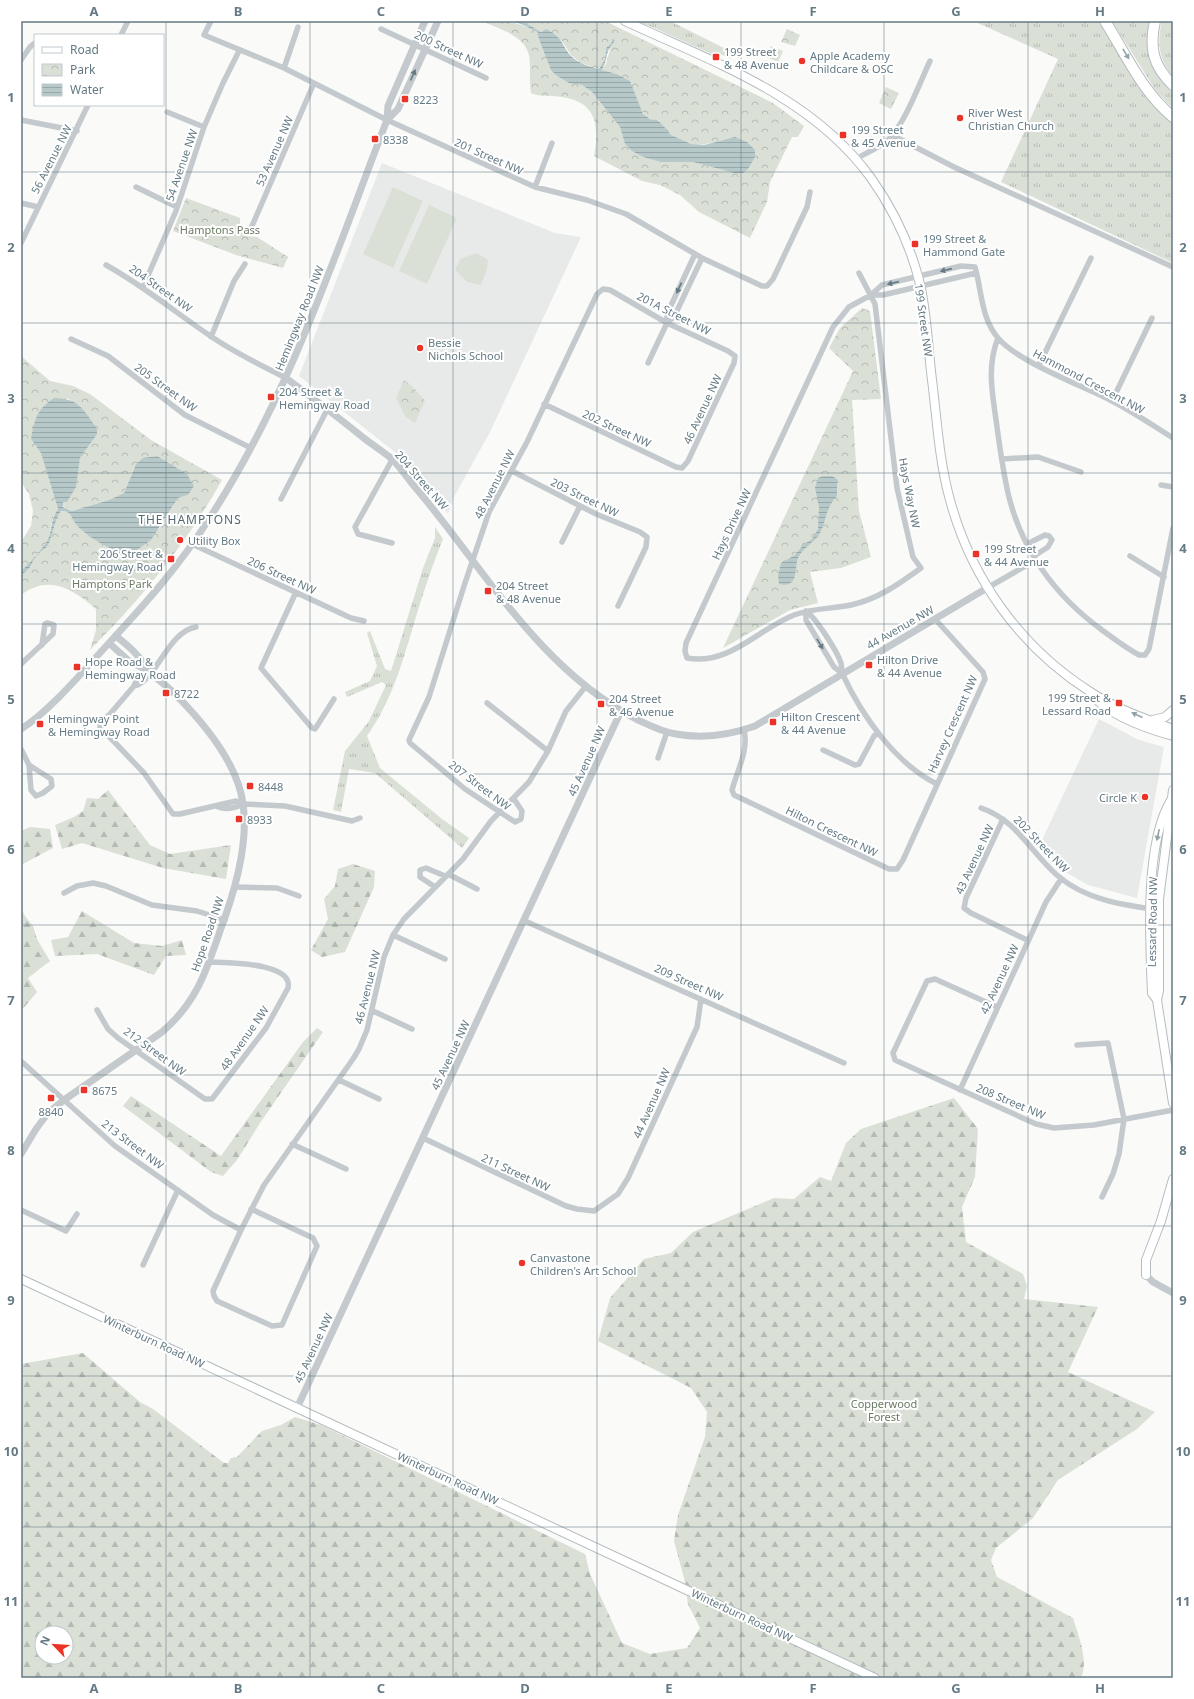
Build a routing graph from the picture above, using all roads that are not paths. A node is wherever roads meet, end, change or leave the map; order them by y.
1 (128, 21) edge
2 (211, 21) edge
3 (425, 21) edge
4 (438, 21) edge
5 (625, 21) edge
6 (1105, 21) edge
7 (1155, 21) edge
8 (298, 27) dead end
9 (381, 29) dead end
10 (122, 34) edge
11 (414, 44) junction
12 (34, 45) edge
13 (425, 49) junction
14 (239, 51) junction
15 (21, 60) edge
16 (930, 61) dead end
17 (284, 68) junction
18 (486, 78) dead end
19 (314, 83) junction
20 (1173, 85) edge
21 (88, 106) edge
22 (167, 112) dead end
23 (1173, 117) edge
24 (21, 120) edge
25 (387, 120) junction
26 (204, 127) junction
27 (77, 131) junction
28 (892, 135) junction
29 (552, 143) dead end
30 (856, 159) junction
31 (136, 187) dead end
32 (535, 187) junction
33 (810, 192) dead end
34 (21, 202) edge
35 (38, 207) junction
36 (177, 207) junction
37 (252, 226) dead end
38 (21, 243) edge
39 (695, 254) junction
40 (702, 258) junction
41 (1091, 258) dead end
42 (245, 264) dead end
43 (106, 265) dead end
44 (1173, 267) edge
45 (976, 270) junction
46 (859, 273) dead end
47 (918, 276) junction
48 (920, 286) junction
49 (143, 287) junction
50 (603, 288) joint
51 (871, 295) junction
52 (1152, 318) dead end
53 (667, 323) junction
54 (211, 337) junction
55 (998, 338) junction
56 (71, 339) dead end
57 (735, 356) joint
58 (648, 364) dead end
59 (1039, 365) junction
60 (286, 378) junction
61 (1112, 401) junction
62 (544, 404) junction
63 (328, 408) junction
64 (1173, 438) edge
65 (251, 448) junction
66 (1002, 459) junction
67 (392, 460) junction
68 (682, 468) joint
69 (512, 472) junction
70 (1081, 472) dead end
71 (1161, 485) dead end
72 (1173, 487) edge
73 (281, 499) dead end
74 (580, 506) junction
75 (1173, 528) edge
76 (562, 542) dead end
77 (392, 543) dead end
78 (192, 544) junction
79 (1027, 544) junction
80 (1130, 556) dead end
81 (1035, 558) junction
82 (473, 561) junction
83 (1164, 577) junction
84 (987, 588) junction
85 (296, 592) junction
86 (618, 606) dead end
87 (806, 611) junction
88 (935, 619) junction
89 (364, 621) dead end
90 (196, 627) dead end
91 (116, 636) junction
92 (109, 643) junction
93 (42, 645) dead end
94 (21, 664) edge
95 (151, 672) junction
96 (842, 673) junction
97 (586, 686) junction
98 (1089, 691) junction
99 (334, 699) dead end
100 (487, 703) dead end
101 (1173, 710) edge
102 (621, 711) junction
103 (776, 714) joint
104 (1151, 721) junction
105 (1173, 728) edge
106 (21, 729) edge
107 (744, 730) junction
108 (667, 732) junction
109 (878, 732) junction
110 (1173, 736) edge
111 (410, 743) joint
112 (21, 749) edge
113 (823, 750) dead end
114 (548, 751) junction
115 (658, 758) dead end
116 (29, 765) junction
117 (937, 784) junction
118 (1172, 794) edge
119 (514, 799) junction
120 (243, 804) junction
121 (981, 808) dead end
122 (500, 812) junction
123 (360, 818) dead end
124 (1003, 819) junction
125 (447, 875) junction
126 (1061, 879) junction
127 (234, 887) junction
128 (435, 887) junction
129 (477, 889) dead end
130 (64, 893) dead end
131 (299, 896) dead end
132 (1154, 909) junction
133 (225, 920) junction
134 (525, 921) junction
135 (393, 935) junction
136 (1028, 940) junction
137 (445, 959) dead end
138 (210, 962) junction
139 (701, 999) junction
140 (997, 1007) junction
141 (97, 1010) dead end
142 (372, 1011) junction
143 (412, 1029) dead end
144 (1077, 1045) dead end
145 (136, 1050) junction
146 (22, 1062) edge
147 (844, 1063) dead end
148 (339, 1080) junction
149 (960, 1090) junction
150 (379, 1099) dead end
151 (64, 1100) junction
152 (209, 1100) joint
153 (1173, 1103) edge
154 (1173, 1110) edge
155 (1124, 1119) junction
156 (423, 1138) junction
157 (292, 1144) junction
158 (21, 1154) edge
159 (346, 1169) dead end
160 (1173, 1178) edge
161 (178, 1190) junction
162 (1102, 1197) dead end
163 (603, 1206) joint
164 (251, 1209) junction
165 (21, 1210) edge
166 (77, 1214) dead end
167 (241, 1230) junction
168 (143, 1265) dead end
169 (1146, 1274) joint
170 (21, 1279) edge
171 (1173, 1293) edge
172 (297, 1408) junction
173 (875, 1678) edge

1 - 10 street
2 - 14 street, 201 Street NW
3 - 11 street, Hemingway Road NW
4 - 13 street, Hemingway Road NW
5 - 30 main road, 199 Street NW
6 -> 23 highway
7 - 20 highway
8 - 17 street
9 - 11 street, 200 Street NW
11 - 13 street, 200 Street NW
11 - 25 street, Hemingway Road NW
12 - 15 street
13 - 18 street, 200 Street NW
25 -> 13 street, Hemingway Road NW
14 - 17 street, 201 Street NW
14 - 26 street, 54 Avenue NW
16 - 28 street
17 - 19 street, 201 Street NW
19 - 25 street, 201 Street NW
19 - 37 street, 53 Avenue NW
21 - 27 street, 56 Avenue NW
22 - 26 street
24 - 27 street
25 - 32 street, 201 Street NW
25 - 60 street, Hemingway Road NW
26 - 36 street, 54 Avenue NW
27 - 35 street, 56 Avenue NW
28 - 30 street
28 - 44 street
29 - 32 street
30 - 47 main road, 199 Street NW
31 - 36 street
32 - 39 street, 201 Street NW
33 - 40 street, 201 Street NW
34 - 35 street
35 - 38 street, 56 Avenue NW
36 - 49 street, 54 Avenue NW
39 - 40 street, 201 Street NW
39 -> 53 street
40 - 53 street
41 - 59 street
42 - 54 street
43 - 49 street, 204 Street NW
45 -> 47 street, Hays Drive NW
45 - 48 street, Hays Drive NW
45 - 55 street, Hammond Crescent NW
46 - 51 street
47 - 48 main road, 199 Street NW
47 -> 51 street, Hays Drive NW
48 - 51 street, Hays Drive NW
48 - 84 main road, 199 Street NW
49 - 54 street, 204 Street NW
50 - 53 street, 201A Street NW
50 - 62 street, 48 Avenue NW
51 - 87 street, Hays Way NW
51 - 87 street, Hays Drive NW
52 - 61 street
53 - 57 street, 201A Street NW
53 - 58 street
54 - 60 street, 204 Street NW
55 - 59 street, Hammond Crescent NW
55 - 66 street
56 - 65 street, 205 Street NW
57 - 68 street, 46 Avenue NW
59 - 61 street, Hammond Crescent NW
60 - 63 street, 204 Street NW
60 - 65 street, Hemingway Road NW
61 - 64 street, Hammond Crescent NW
62 - 68 street, 202 Street NW
62 - 69 street, 48 Avenue NW
63 - 67 street, 204 Street NW
63 - 73 street
65 - 78 street, Hemingway Road NW
66 - 70 street
66 - 79 street
67 - 77 street
67 - 82 street, 204 Street NW
69 - 74 street, 203 Street NW
69 - 82 street, 48 Avenue NW
71 - 72 street
74 - 76 street
74 - 86 street, 203 Street NW
75 - 83 street
78 - 85 street, 206 Street NW
78 - 91 street, Hemingway Road NW
79 - 81 street
79 - 81 street
80 - 83 street
81 - 83 street
81 - 84 street, 44 Avenue NW
82 - 97 street, 204 Street NW
82 - 111 street, 48 Avenue NW
84 - 88 street, 44 Avenue NW
84 - 98 main road, 199 Street NW
85 - 89 street, 206 Street NW
85 - 99 street
87 - 96 street
88 - 96 street, 44 Avenue NW
88 - 117 street, Harvey Crescent NW
90 - 95 street
91 - 92 street, Hemingway Road NW
91 - 95 street, Hope Road NW
92 - 95 street, Hope Road NW
92 - 106 street, Hemingway Road NW
93 - 94 street
95 - 120 street, Hope Road NW
95 - 120 street
96 - 103 street, 44 Avenue NW
96 - 109 street
97 - 102 street, 204 Street NW
97 - 114 street, 46 Avenue NW
104 -> 98 main road, 199 Street NW
98 - 110 main road, 199 Street NW
100 - 114 street
101 - 104 main road
102 - 108 street, 204 Street NW
102 - 134 street, 45 Avenue NW
103 - 107 street, 204 Street NW
104 - 105 main road, 199 Street NW
107 - 108 street, 204 Street NW
107 - 117 street, Hilton Crescent NW
108 - 115 street
109 - 113 street
109 - 117 street
111 - 122 street, 207 Street NW
112 - 116 street
114 - 119 street, 46 Avenue NW
116 - 116 street
118 - 132 main road, Lessard Road NW
119 - 122 street, 46 Avenue NW
119 - 122 street, 207 Street NW
120 - 123 street
120 - 127 street, Hope Road NW
121 - 124 street, 202 Street NW
122 - 125 street, 46 Avenue NW
124 - 126 street, 202 Street NW
124 - 136 street, 43 Avenue NW
125 - 128 street, 46 Avenue NW
125 - 128 street
125 - 129 street
126 - 132 street, 202 Street NW
126 - 136 street, 42 Avenue NW
127 - 131 street
127 - 133 street, Hope Road NW
128 - 135 street, 46 Avenue NW
130 - 133 street
132 - 153 main road, Lessard Road NW
133 - 138 street, Hope Road NW
134 - 139 street, 209 Street NW
134 - 156 street, 45 Avenue NW
135 - 137 street
135 - 142 street, 46 Avenue NW
136 - 140 street, 42 Avenue NW
138 - 145 street, Hope Road NW
138 - 152 street, 48 Avenue NW
139 - 147 street, 209 Street NW
139 - 163 street, 44 Avenue NW
140 - 149 street, 42 Avenue NW
140 - 149 street, 208 Street NW
141 - 145 street, 212 Street NW
142 - 143 street
142 - 148 street, 46 Avenue NW
144 - 155 street
145 - 151 street, Hope Road NW
145 - 152 street, 212 Street NW
146 - 151 street, 213 Street NW
148 - 150 street
148 - 157 street, 46 Avenue NW
149 - 155 street, 208 Street NW
151 - 158 street, Hope Road NW
151 - 161 street, 213 Street NW
154 - 155 street, 208 Street NW
155 - 162 street
156 - 163 street, 211 Street NW
156 - 172 street, 45 Avenue NW
157 - 159 street
157 - 164 street, 46 Avenue NW
160 - 169 main road
161 - 167 street, 213 Street NW
161 - 168 street
164 - 167 street, 46 Avenue NW
164 - 167 street, 46 Avenue NW
165 - 166 street
169 - 171 street
170 - 172 main road, Winterburn Road NW
172 - 173 main road, Winterburn Road NW

